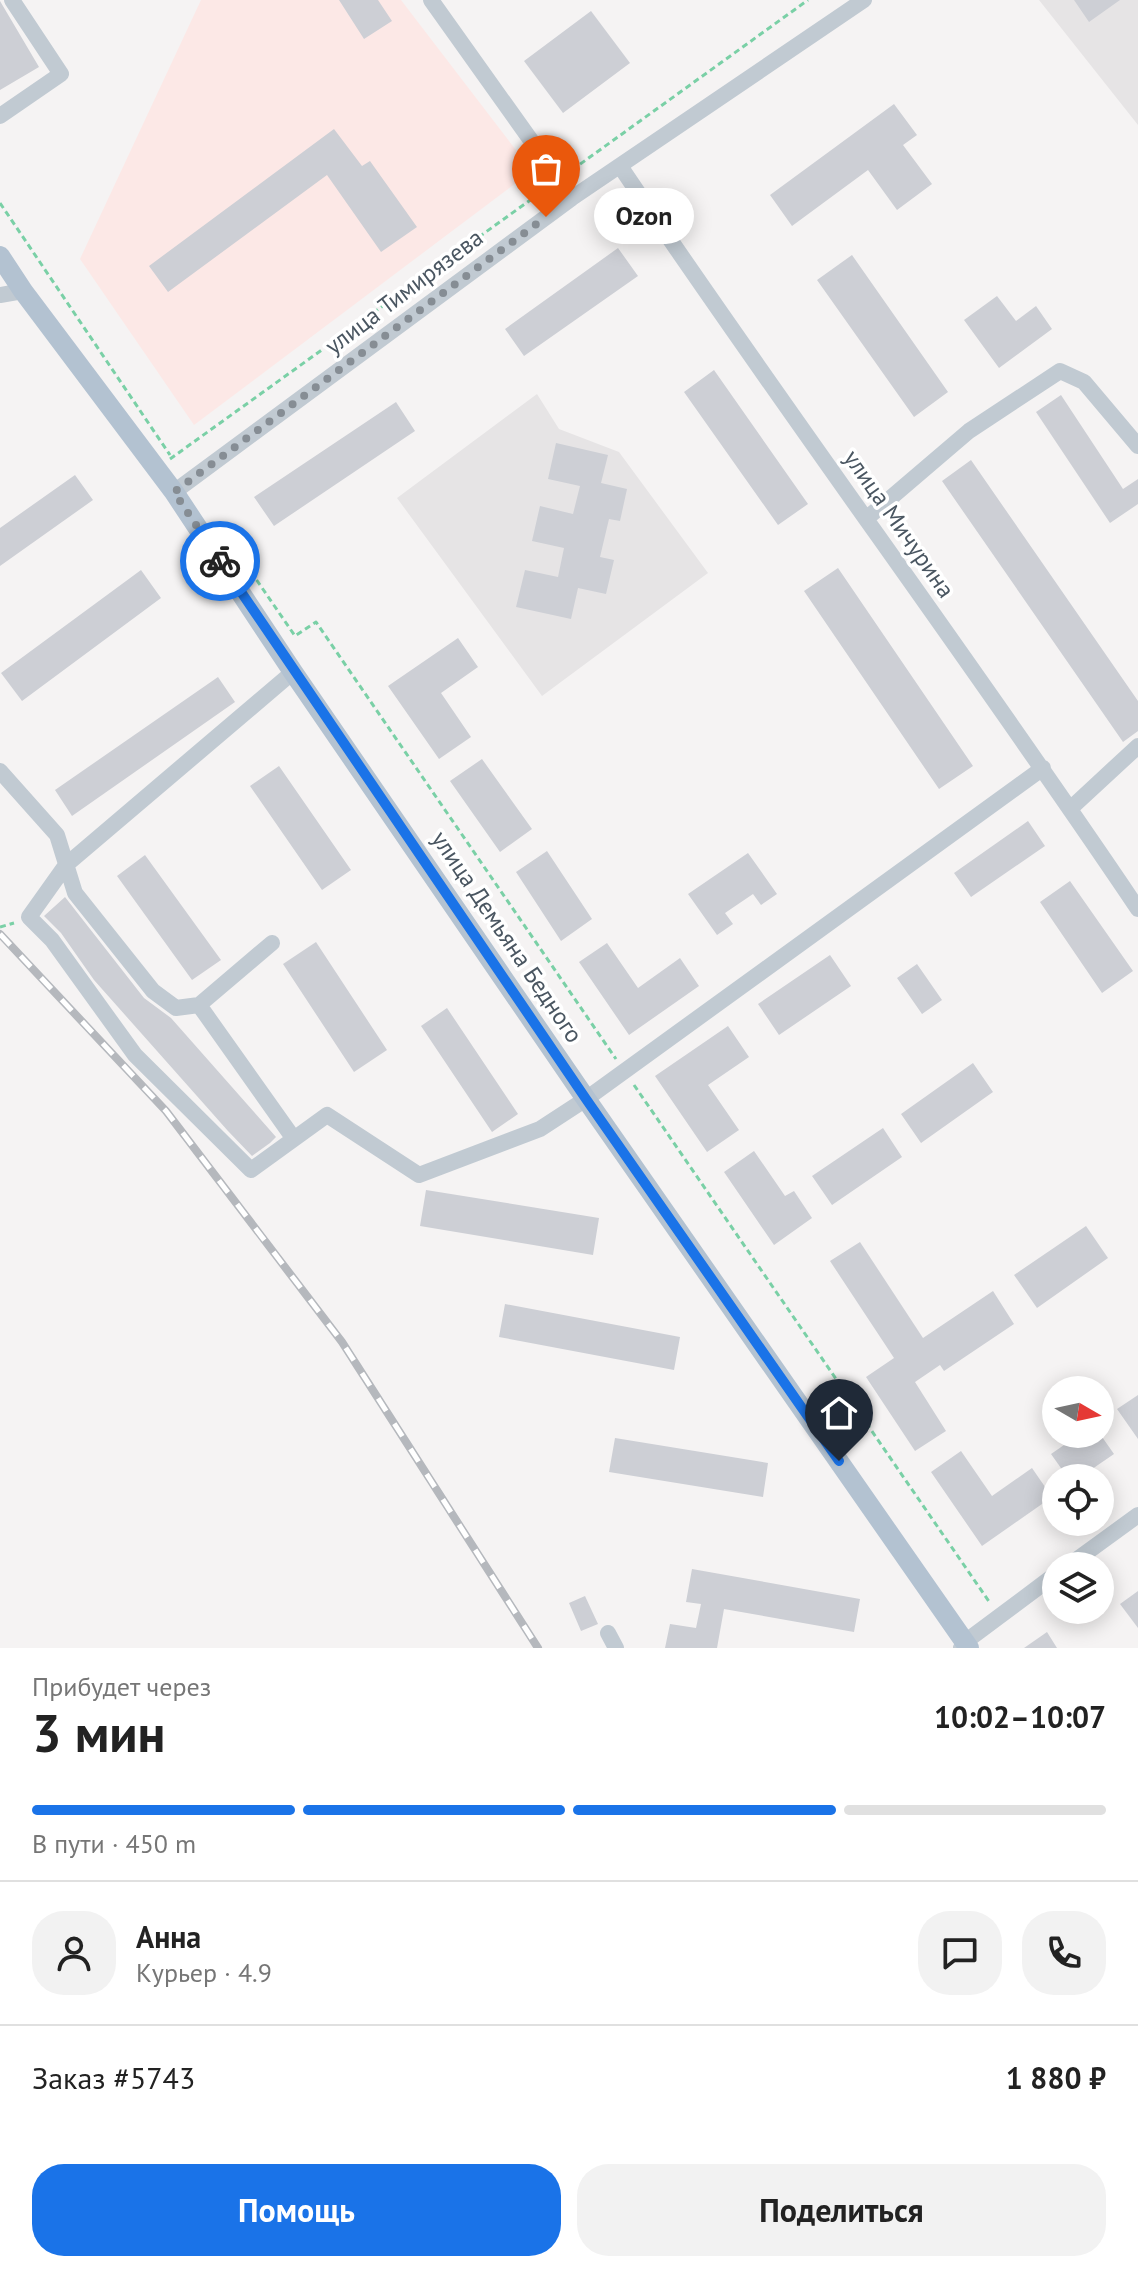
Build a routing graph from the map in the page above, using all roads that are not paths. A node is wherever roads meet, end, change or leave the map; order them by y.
1 (12, 0) edge
2 (431, 0) edge
3 (864, 0) edge
4 (0, 116) edge
5 (620, 166) junction
6 (572, 198) junction
7 (0, 256) edge
8 (23, 291) junction
9 (0, 295) edge
10 (1138, 446) edge
11 (174, 492) junction
12 (866, 519) junction
13 (293, 672) junction
14 (1138, 746) edge
15 (1043, 768) junction
16 (0, 771) edge
17 (1070, 809) junction
18 (66, 865) junction
19 (1138, 909) edge
20 (272, 943) dead end
21 (199, 1005) junction
22 (586, 1099) junction
23 (294, 1139) junction
24 (1138, 1515) edge
25 (1087, 1552) edge
26 (1042, 1584) edge
27 (965, 1646) edge

1 - 4 street
2 - 6 street
3 - 5 street, улица Тимирязева
5 - 6 street, улица Тимирязева
5 - 12 street, улица Мичурина
6 - 11 street, улица Тимирязева
7 - 8 main road, улица Демьяна Бедного
8 - 9 street
8 - 11 main road, улица Демьяна Бедного
10 - 12 street
11 - 13 main road, улица Демьяна Бедного
12 - 15 street, улица Мичурина
13 - 18 street
13 - 22 main road, улица Демьяна Бедного
14 - 17 street
15 - 17 street, улица Мичурина
15 - 22 street
16 - 18 street
17 - 19 street, улица Мичурина
18 - 21 street
18 - 23 street
20 - 21 street
21 - 23 street
22 - 23 street
22 - 27 main road, улица Демьяна Бедного
24 - 25 street
26 - 27 street

